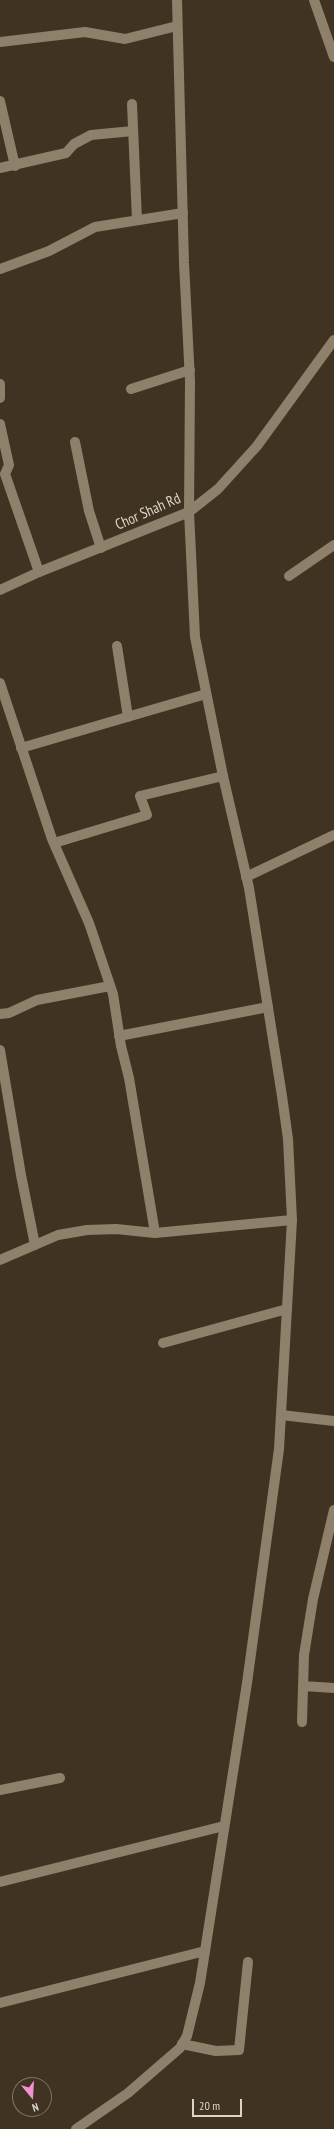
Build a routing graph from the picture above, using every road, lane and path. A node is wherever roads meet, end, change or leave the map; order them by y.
1 (177, 0) edge
2 (314, 0) edge
3 (178, 26) junction
4 (0, 42) edge
5 (334, 57) edge
6 (0, 101) edge
7 (132, 104) dead end
8 (133, 131) junction
9 (15, 166) junction
10 (0, 168) edge
11 (183, 213) junction
12 (137, 220) junction
13 (0, 268) edge
14 (334, 340) edge
15 (190, 370) junction
16 (0, 384) edge
17 (131, 389) dead end
18 (0, 398) edge
19 (0, 424) edge
20 (75, 442) dead end
21 (189, 512) junction
22 (334, 545) edge
23 (101, 548) junction
24 (39, 572) junction
25 (289, 576) dead end
26 (0, 590) edge
27 (117, 646) dead end
28 (0, 683) edge
29 (206, 694) junction
30 (128, 717) junction
31 (21, 748) junction
32 (223, 776) junction
33 (334, 835) edge
34 (54, 843) junction
35 (246, 877) junction
36 (110, 986) junction
37 (268, 1007) junction
38 (0, 1014) edge
39 (119, 1036) junction
40 (0, 1050) edge
41 (292, 1220) junction
42 (155, 1233) junction
43 (35, 1245) junction
44 (0, 1260) edge
45 (287, 1309) junction
46 (163, 1343) dead end
47 (281, 1415) junction
48 (334, 1421) edge
49 (334, 1510) edge
50 (303, 1686) junction
51 (334, 1688) edge
52 (302, 1722) dead end
53 (60, 1778) dead end
54 (0, 1790) edge
55 (224, 1826) junction
56 (0, 1882) edge
57 (205, 1951) junction
58 (248, 1962) dead end
59 (0, 2002) edge
60 (182, 2044) junction
61 (76, 2129) edge

1 - 3 street
2 - 5 street
3 - 4 street
3 - 11 street
6 - 9 street
7 - 8 street
8 - 9 street
8 - 12 street
9 - 10 street
11 - 12 street
11 - 15 street
12 - 13 street
14 - 21 street, Chor Shah Rd
15 - 17 street
15 - 21 street
16 - 18 street
19 - 24 street
20 - 23 street
21 - 23 street, Chor Shah Rd
21 - 29 street
22 - 25 street
23 - 24 street, Chor Shah Rd
24 - 26 street, Chor Shah Rd
27 - 30 street
28 - 31 street
29 - 30 street
29 - 32 street
30 - 31 street
31 - 34 street
32 - 34 street
32 - 35 street
33 - 35 street
34 - 36 street
35 - 37 street
36 - 38 street
36 - 39 street
37 - 39 street
37 - 41 street
39 - 42 street
40 - 43 street
41 - 42 street
41 - 45 street
42 - 43 street
43 - 44 street
45 - 46 street
45 - 47 street
47 - 48 street
47 - 55 street
49 - 50 street
50 - 51 street
50 - 52 street
53 - 54 street
55 - 56 street
55 - 57 street
57 - 59 street
57 - 60 street
58 - 60 street
60 - 61 street

